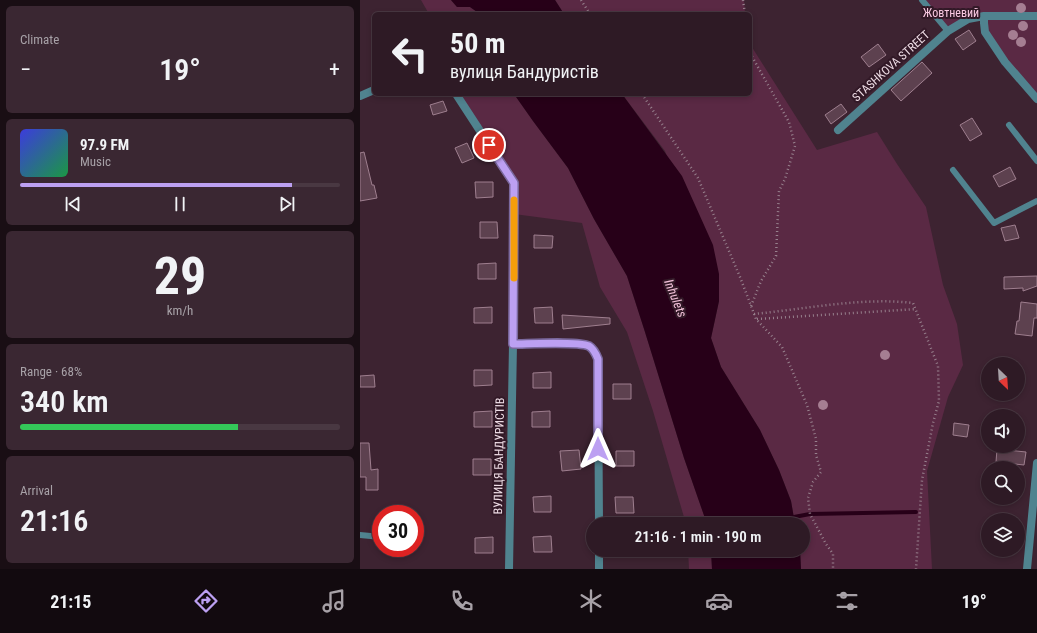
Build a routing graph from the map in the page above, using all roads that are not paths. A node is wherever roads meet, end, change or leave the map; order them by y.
1 (922, 0) edge
2 (984, 16) junction
3 (1037, 16) edge
4 (948, 31) junction
5 (372, 91) edge
6 (360, 96) edge
7 (457, 96) edge
8 (1037, 99) edge
9 (1009, 125) dead end
10 (838, 130) dead end
11 (1037, 161) edge
12 (953, 170) dead end
13 (1037, 202) edge
14 (513, 344) junction
15 (1037, 463) edge
16 (599, 517) edge
17 (360, 535) edge
18 (372, 536) edge
19 (599, 557) edge
20 (509, 569) edge
21 (599, 569) edge
22 (1027, 569) edge

1 - 4 lane
2 - 3 street, STASHKOVA STREET
2 - 4 street, STASHKOVA STREET
2 - 8 street
4 - 10 street, STASHKOVA STREET
5 - 6 street
7 - 14 street, ВУЛИЦЯ БАНДУРИСТІВ
9 - 11 lane
12 - 13 lane
14 - 16 street
14 - 20 street, ВУЛИЦЯ БАНДУРИСТІВ
15 - 22 street
17 - 18 lane
19 - 21 street

